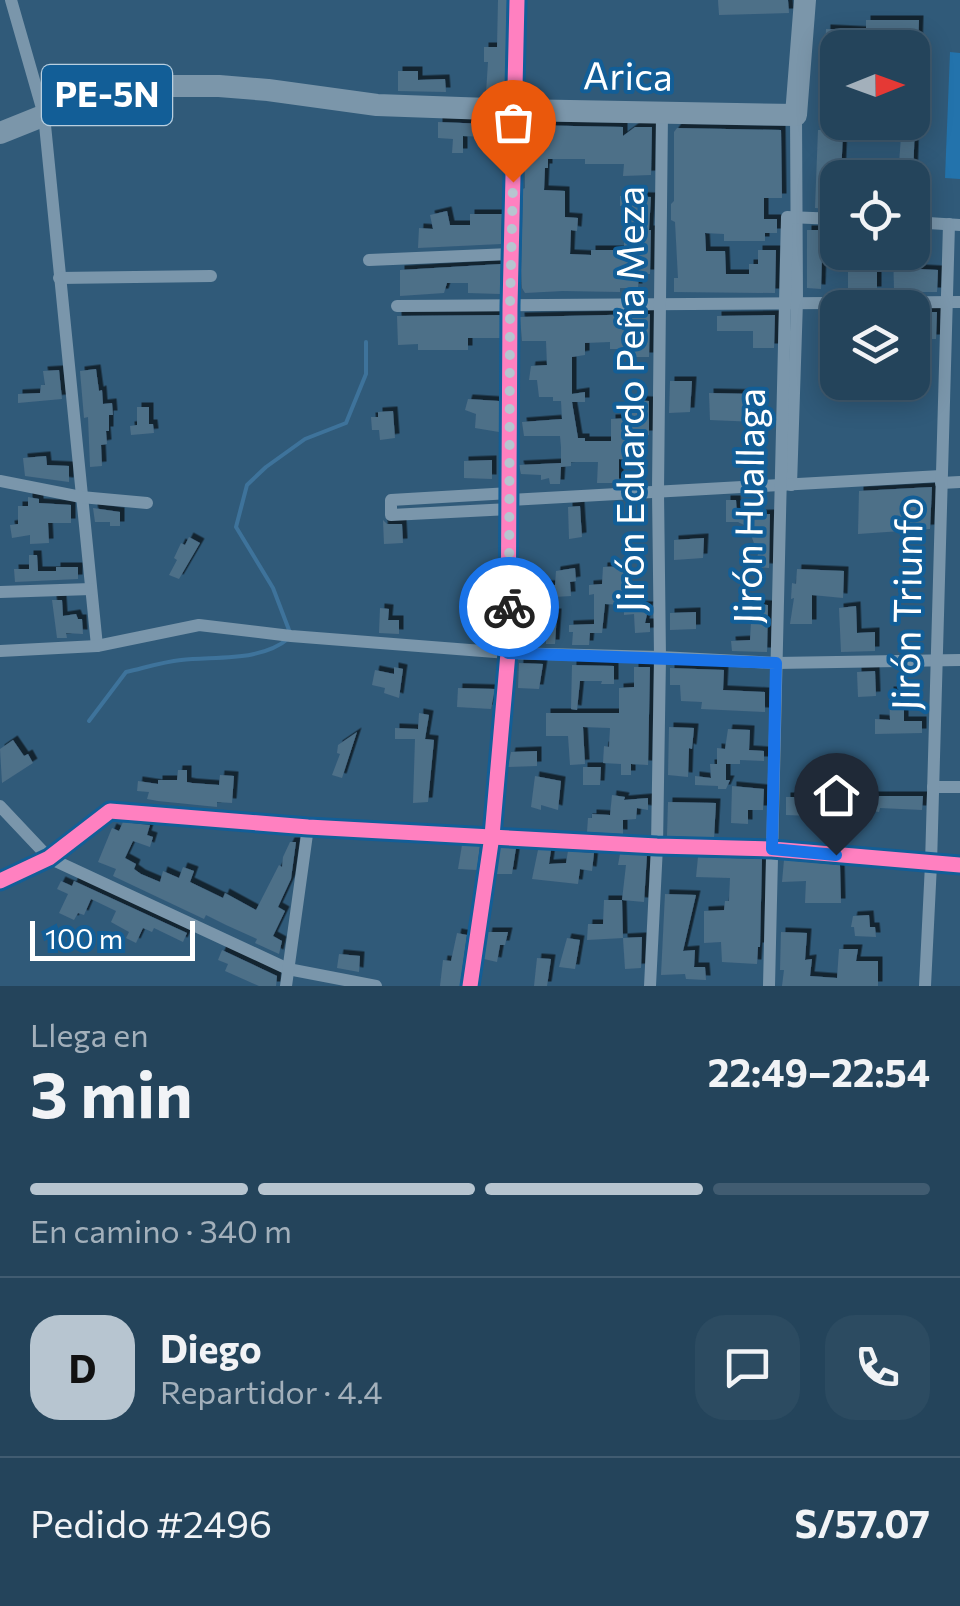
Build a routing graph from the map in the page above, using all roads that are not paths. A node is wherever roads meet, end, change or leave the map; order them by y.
1 (11, 0) edge
2 (517, 0) edge
3 (805, 0) edge
4 (816, 0) edge
5 (802, 42) junction
6 (516, 110) junction
7 (662, 113) junction
8 (44, 115) junction
9 (796, 115) junction
10 (0, 132) edge
11 (796, 218) junction
12 (820, 219) edge
13 (954, 224) edge
14 (511, 254) junction
15 (369, 260) dead end
16 (211, 276) dead end
17 (60, 278) junction
18 (791, 301) junction
19 (953, 302) edge
20 (660, 303) junction
21 (397, 306) dead end
22 (510, 306) junction
23 (960, 464) edge
24 (941, 475) junction
25 (0, 481) edge
26 (960, 482) edge
27 (786, 485) junction
28 (658, 492) junction
29 (82, 497) junction
30 (510, 501) junction
31 (147, 503) dead end
32 (91, 589) junction
33 (0, 592) edge
34 (97, 646) junction
35 (0, 651) edge
36 (508, 653) junction
37 (660, 657) junction
38 (937, 660) junction
39 (960, 660) edge
40 (776, 663) junction
41 (934, 787) junction
42 (960, 787) edge
43 (0, 806) edge
44 (308, 828) junction
45 (492, 836) junction
46 (657, 846) junction
47 (772, 849) junction
48 (49, 858) junction
49 (932, 864) junction
50 (960, 865) edge
51 (0, 881) edge
52 (288, 970) junction
53 (286, 986) edge
54 (376, 986) edge
55 (470, 986) edge
56 (650, 986) edge
57 (769, 986) edge
58 (924, 986) edge

1 - 8 street
2 - 6 street
3 - 5 highway
4 - 5 highway
5 - 9 highway
6 - 7 highway, Arica / PE-5N
6 - 8 highway, Arica / PE-5N
6 - 14 street
7 - 9 highway, Arica / PE-5N
7 - 20 street, Jirón Eduardo Peña Meza
8 - 10 highway, PE-5N
8 - 17 street
9 - 11 street, Jirón Huallaga
11 - 12 street
11 - 18 street, Jirón Huallaga
13 - 19 street, Jirón Triunfo
14 - 15 street
14 - 22 street
16 - 17 street
17 - 29 street
18 - 19 street
18 - 20 street
18 - 27 street, Jirón Huallaga
19 - 24 street, Jirón Triunfo
20 - 22 street
20 - 28 street, Jirón Eduardo Peña Meza
21 - 22 street
22 - 30 street
23 - 24 street
24 - 26 street
24 - 27 street
24 - 38 street, Jirón Triunfo
25 - 29 street
27 - 28 street
27 - 40 street, Jirón Huallaga
28 - 30 street
28 - 37 street, Jirón Eduardo Peña Meza
29 - 31 street
29 - 32 street
30 - 30 street
30 - 36 street
32 - 33 street
32 - 34 street
34 - 35 street
34 - 36 street
36 - 37 street
36 - 45 street
37 - 40 street
37 - 46 street, Jirón Eduardo Peña Meza
38 - 39 street
38 - 40 street
38 - 41 street, Jirón Triunfo
40 - 47 street, Jirón Huallaga
41 - 42 street
41 - 49 street, Jirón Triunfo
43 - 48 street
44 - 45 street
44 - 48 street
44 - 52 street
45 - 46 street
45 - 55 street
46 - 47 street
46 - 56 street, Jirón Eduardo Peña Meza
47 - 49 street
47 - 57 street, Jirón Huallaga
48 - 51 street
48 - 52 street
49 - 50 street
49 - 58 street, Jirón Triunfo
52 - 53 street
52 - 54 street

